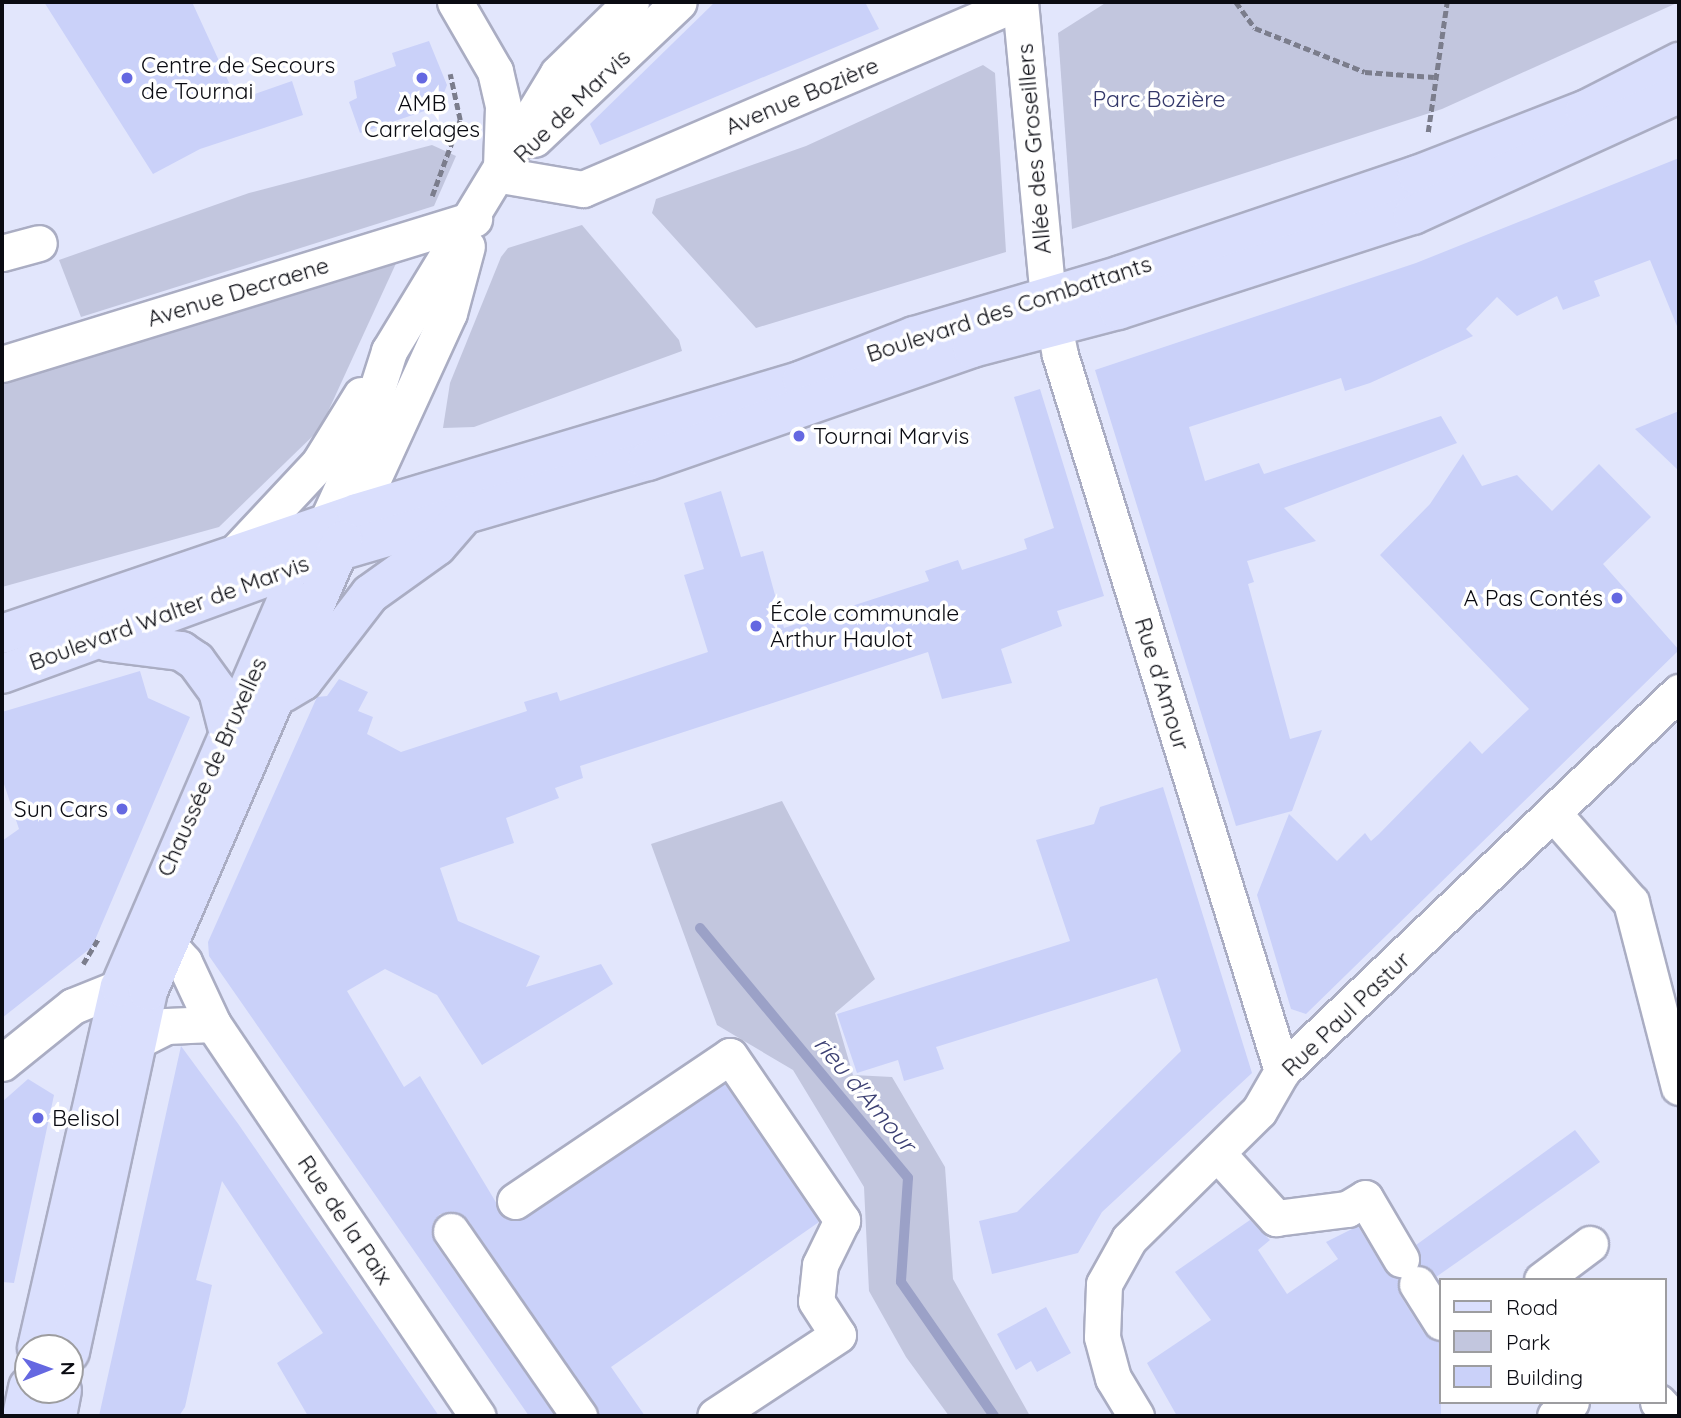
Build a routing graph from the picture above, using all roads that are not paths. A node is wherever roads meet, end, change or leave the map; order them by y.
1 (455, 2) edge
2 (631, 2) edge
3 (679, 2) edge
4 (1020, 2) edge
5 (1679, 62) edge
6 (1679, 94) edge
7 (500, 175) junction
8 (474, 219) junction
9 (39, 243) dead end
10 (2, 253) edge
11 (1051, 312) junction
12 (389, 351) junction
13 (2, 364) edge
14 (464, 516) junction
15 (331, 538) junction
16 (233, 555) junction
17 (2, 634) edge
18 (102, 642) junction
19 (2, 674) edge
20 (1679, 692) edge
21 (280, 694) junction
22 (228, 730) junction
23 (1553, 813) junction
24 (166, 942) junction
25 (120, 987) junction
26 (213, 1024) junction
27 (135, 1042) junction
28 (2, 1063) edge
29 (1282, 1071) junction
30 (1679, 1087) edge
31 (1217, 1153) junction
32 (514, 1201) dead end
33 (451, 1231) dead end
34 (1590, 1244) dead end
35 (1545, 1278) edge
36 (1440, 1320) edge
37 (40, 1334) edge
38 (74, 1334) edge
39 (1569, 1404) edge
40 (477, 1416) edge
41 (579, 1416) edge
42 (715, 1416) edge
43 (1136, 1416) edge
44 (1555, 1416) edge

1 - 7 street
2 - 7 street, Rue de Marvis
3 - 7 street, Rue de Marvis
4 - 7 street, Avenue Bozière
4 - 11 street, Allée des Groseillers
5 - 11 main road, Boulevard des Combattants
6 - 11 main road, Boulevard des Combattants
7 - 8 street, Chaussée de Bruxelles
8 - 12 street, Chaussée de Bruxelles
8 - 13 street, Avenue Decraene
8 - 15 street, Chaussée de Bruxelles
9 - 10 street
11 - 14 main road, Boulevard des Combattants
11 - 15 main road, Boulevard des Combattants
11 - 29 street, Rue d'Amour
12 - 15 street, Chaussée de Bruxelles
12 - 16 street
14 - 15 main road, Boulevard des Combattants
14 - 21 main road
15 - 16 main road, Boulevard Walter de Marvis
15 - 18 main road, Boulevard Walter de Marvis
15 - 21 main road, Chaussée de Bruxelles
15 - 22 main road, Chaussée de Bruxelles
16 - 17 main road, Boulevard Walter de Marvis
18 - 19 main road, Boulevard Walter de Marvis
18 - 22 main road
20 - 23 street, Rue Paul Pastur
21 - 24 main road, Chaussée de Bruxelles
22 - 25 main road, Chaussée de Bruxelles
23 - 29 street, Rue Paul Pastur
23 - 30 street
24 - 26 street, Rue de la Paix
24 - 27 main road, Chaussée de Bruxelles
25 - 28 street
25 - 37 main road, Chaussée de Bruxelles
26 - 27 street
26 - 40 street, Rue de la Paix
27 - 38 main road, Chaussée de Bruxelles
29 - 31 street, Rue Paul Pastur
31 - 36 street
31 - 43 street, Rue Paul Pastur
32 - 42 street
33 - 41 street
34 - 35 street
39 - 44 street

